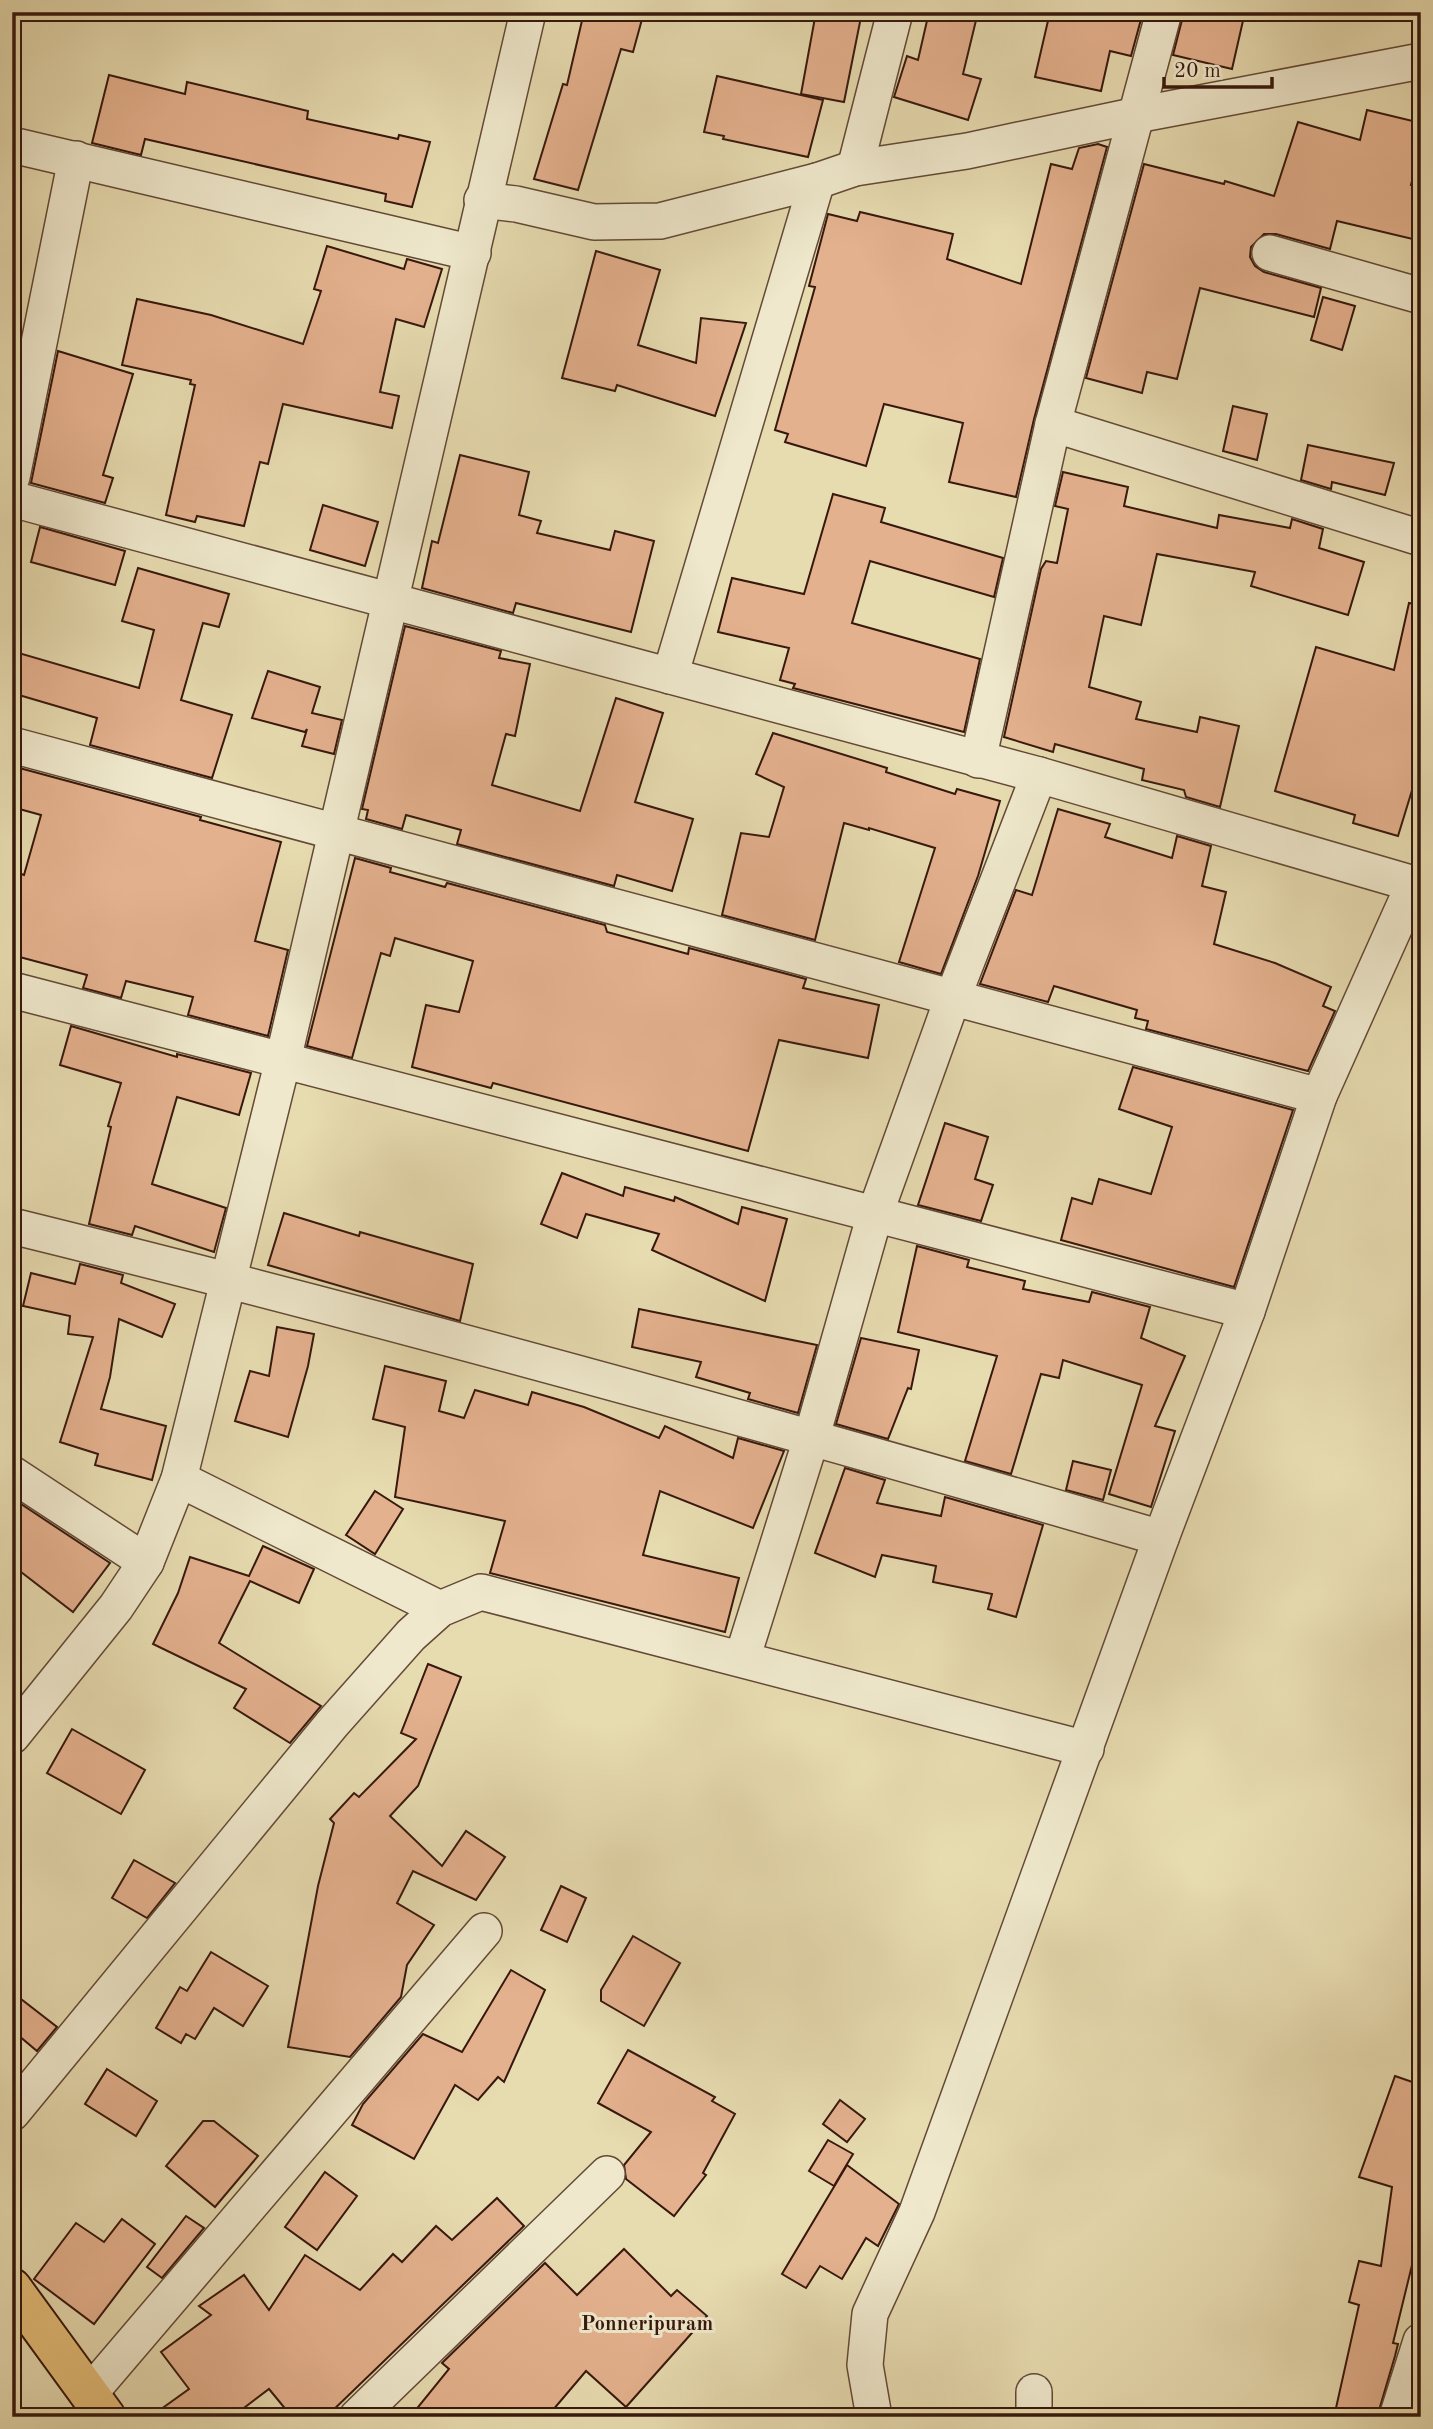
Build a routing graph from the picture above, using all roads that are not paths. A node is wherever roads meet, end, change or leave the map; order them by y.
1 (528, 12) edge
2 (895, 12) edge
3 (1164, 12) edge
4 (1421, 61) edge
5 (1138, 115) junction
6 (12, 145) edge
7 (76, 159) junction
8 (855, 168) junction
9 (817, 181) junction
10 (482, 200) junction
11 (473, 253) junction
12 (1270, 253) dead end
13 (1421, 296) edge
14 (1053, 424) junction
15 (12, 477) edge
16 (12, 499) edge
17 (1421, 538) edge
18 (391, 601) junction
19 (670, 676) junction
20 (12, 746) edge
21 (978, 760) junction
22 (1039, 775) junction
23 (337, 832) junction
24 (1418, 876) edge
25 (12, 989) edge
26 (953, 998) junction
27 (283, 1060) junction
28 (1320, 1096) junction
29 (875, 1214) junction
30 (12, 1226) edge
31 (230, 1279) junction
32 (1247, 1311) junction
33 (812, 1436) junction
34 (12, 1474) edge
35 (179, 1479) junction
36 (1161, 1538) junction
37 (146, 1562) junction
38 (440, 1609) junction
39 (742, 1659) junction
40 (12, 1736) edge
41 (1086, 1749) junction
42 (484, 1931) dead end
43 (12, 2113) edge
44 (607, 2174) dead end
45 (12, 2288) edge
46 (1421, 2341) edge
47 (97, 2405) edge
48 (356, 2417) edge
49 (874, 2417) edge
50 (1397, 2417) edge

1 - 10 street
2 - 8 street
3 - 5 street
4 - 5 street
5 - 8 street
5 - 14 street
6 - 7 street
7 - 11 street
7 - 15 street
8 - 9 street
9 - 10 street
9 - 19 street
10 - 11 street
11 - 18 street
12 - 13 street
14 - 17 street
14 - 21 street
16 - 18 street
18 - 19 street
18 - 23 street
19 - 21 street
20 - 23 street
21 - 22 street
22 - 24 street
22 - 26 street
23 - 26 street
23 - 27 street
24 - 28 street
25 - 27 street
26 - 28 street
26 - 29 street
27 - 29 street
27 - 31 street
28 - 32 street
29 - 32 street
29 - 33 street
30 - 31 street
31 - 33 street
31 - 35 street
32 - 36 street
33 - 36 street
33 - 39 street
34 - 37 street
35 - 37 street
35 - 38 street
36 - 41 street
37 - 40 street
38 - 39 street
38 - 43 street
39 - 41 street
41 - 49 street
42 - 47 street
44 - 48 street
45 - 47 main road
46 - 50 street

